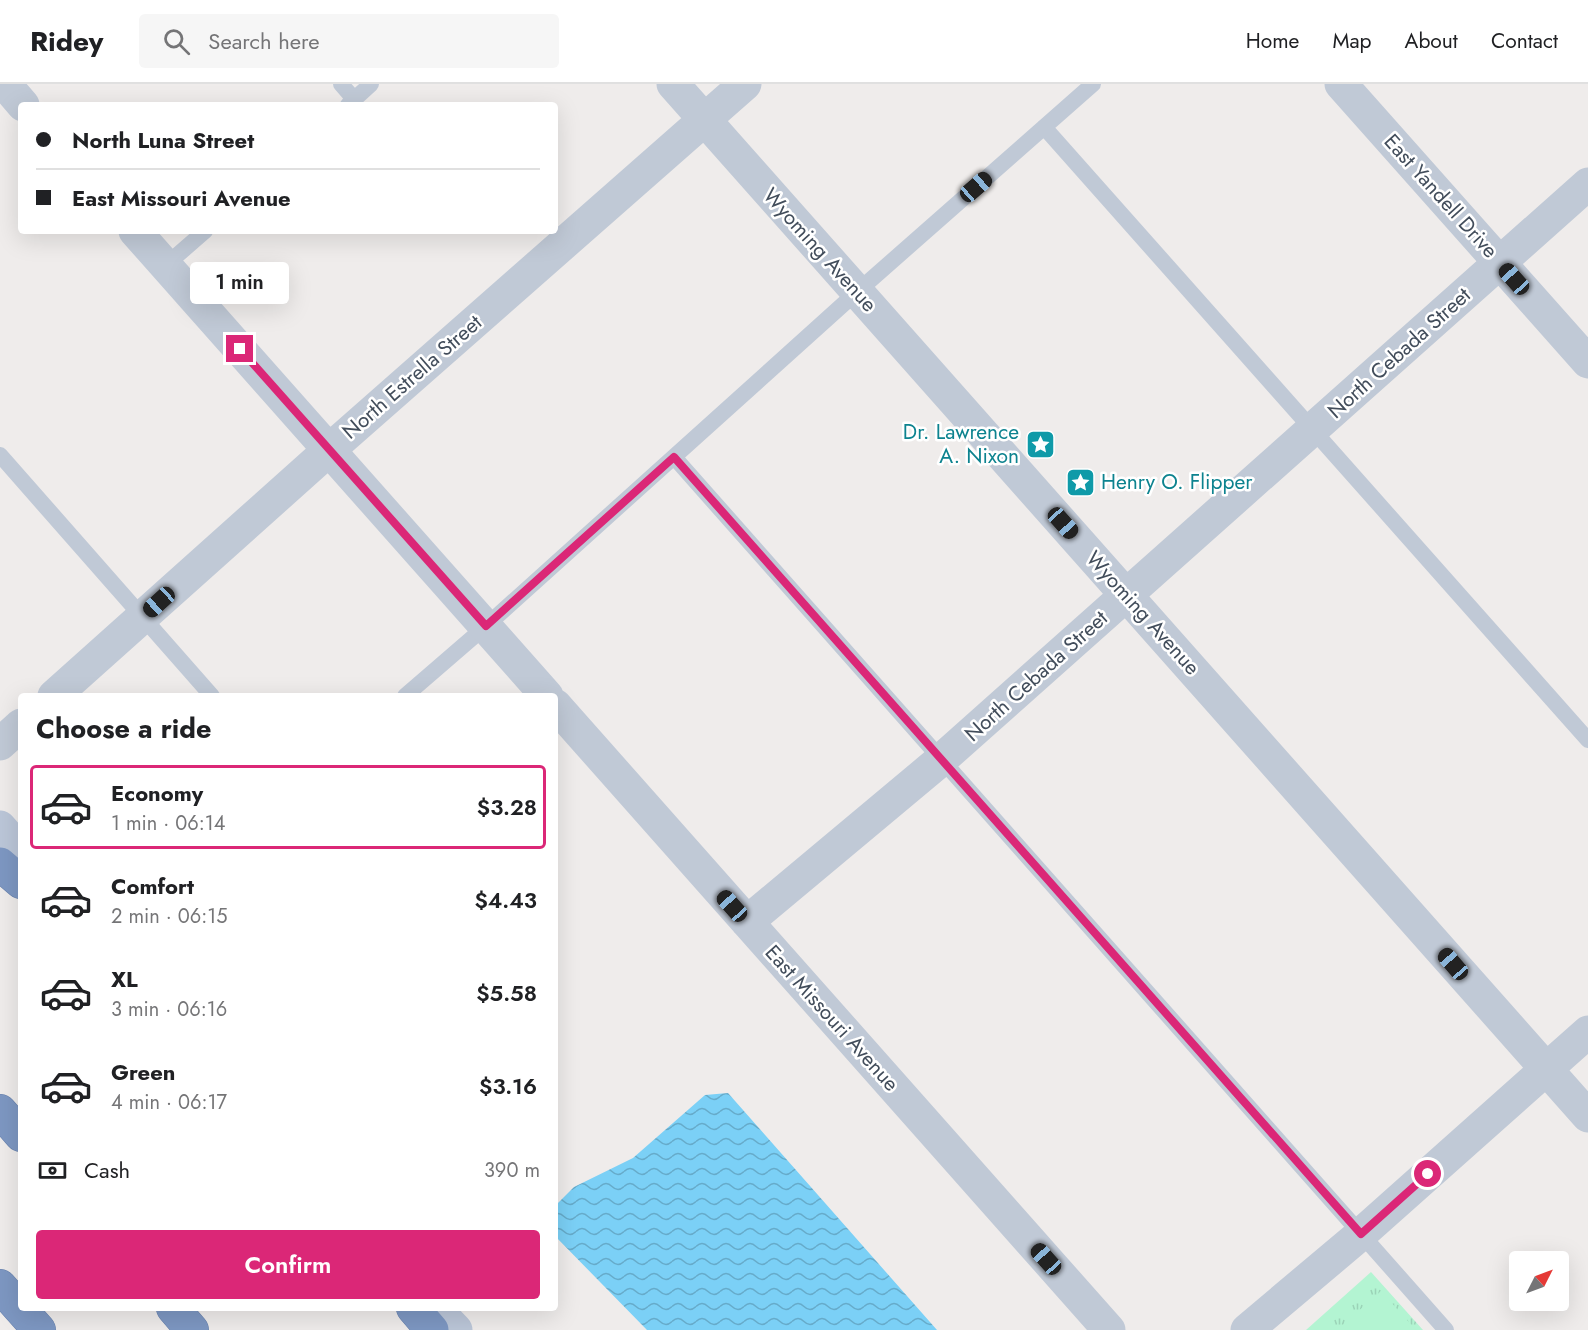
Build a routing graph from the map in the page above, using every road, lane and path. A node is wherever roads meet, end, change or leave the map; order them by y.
1 (5, 84) edge
2 (341, 84) edge
3 (371, 84) edge
4 (673, 84) edge
5 (745, 84) edge
6 (1094, 84) edge
7 (1341, 84) edge
8 (20, 102) edge
9 (351, 102) edge
10 (705, 119) junction
11 (1044, 128) junction
12 (1588, 183) edge
13 (138, 234) edge
14 (202, 234) edge
15 (1499, 262) junction
16 (166, 265) junction
17 (858, 291) junction
18 (1588, 362) edge
19 (1312, 430) junction
20 (329, 450) junction
21 (0, 455) edge
22 (674, 457) junction
23 (1126, 595) junction
24 (142, 617) junction
25 (486, 626) junction
26 (57, 693) edge
27 (209, 693) edge
28 (408, 693) edge
29 (544, 693) edge
30 (558, 708) edge
31 (1588, 740) edge
32 (942, 759) junction
33 (0, 827) edge
34 (18, 848) edge
35 (0, 864) edge
36 (18, 879) edge
37 (747, 922) junction
38 (1588, 1032) edge
39 (1546, 1070) junction
40 (0, 1111) edge
41 (1588, 1116) edge
42 (18, 1132) edge
43 (1361, 1234) junction
44 (0, 1286) edge
45 (18, 1306) edge
46 (22, 1311) edge
47 (176, 1311) edge
48 (416, 1311) edge
49 (438, 1311) edge
50 (39, 1330) edge
51 (192, 1330) edge
52 (432, 1330) edge
53 (456, 1330) edge
54 (1109, 1330) edge
55 (1247, 1330) edge
56 (1446, 1330) edge

1 - 8 street
2 - 9 lane
3 - 9 lane
4 - 10 street, Wyoming Avenue
5 - 10 street, North Estrella Street
6 - 11 lane
7 - 15 street, East Yandell Drive
10 - 17 street, Wyoming Avenue
10 - 20 street, North Estrella Street
11 - 17 lane
11 - 19 lane
12 - 15 street, North Cebada Street
13 - 16 street
14 - 16 lane
15 - 18 street, East Yandell Drive
15 - 19 street, North Cebada Street
16 - 20 street
17 - 22 lane
17 - 23 street, Wyoming Avenue
19 - 23 street, North Cebada Street
19 - 31 lane
20 - 24 street, North Estrella Street
20 - 25 street
21 - 24 lane
22 - 25 lane
22 - 32 lane
23 - 32 street, North Cebada Street
23 - 39 street, Wyoming Avenue
24 - 26 street, North Estrella Street
24 - 27 lane
25 - 28 lane
25 - 29 street
30 - 37 street, East Missouri Avenue
32 - 37 street, North Cebada Street
32 - 43 lane
33 - 34 main road
35 - 36 highway
37 - 54 street, East Missouri Avenue
38 - 39 street
39 - 41 street, Wyoming Avenue
39 - 43 street
40 - 42 highway
43 - 55 street
43 - 56 lane
44 - 45 highway
46 - 50 highway
47 - 51 highway
48 - 52 highway
49 - 53 main road

